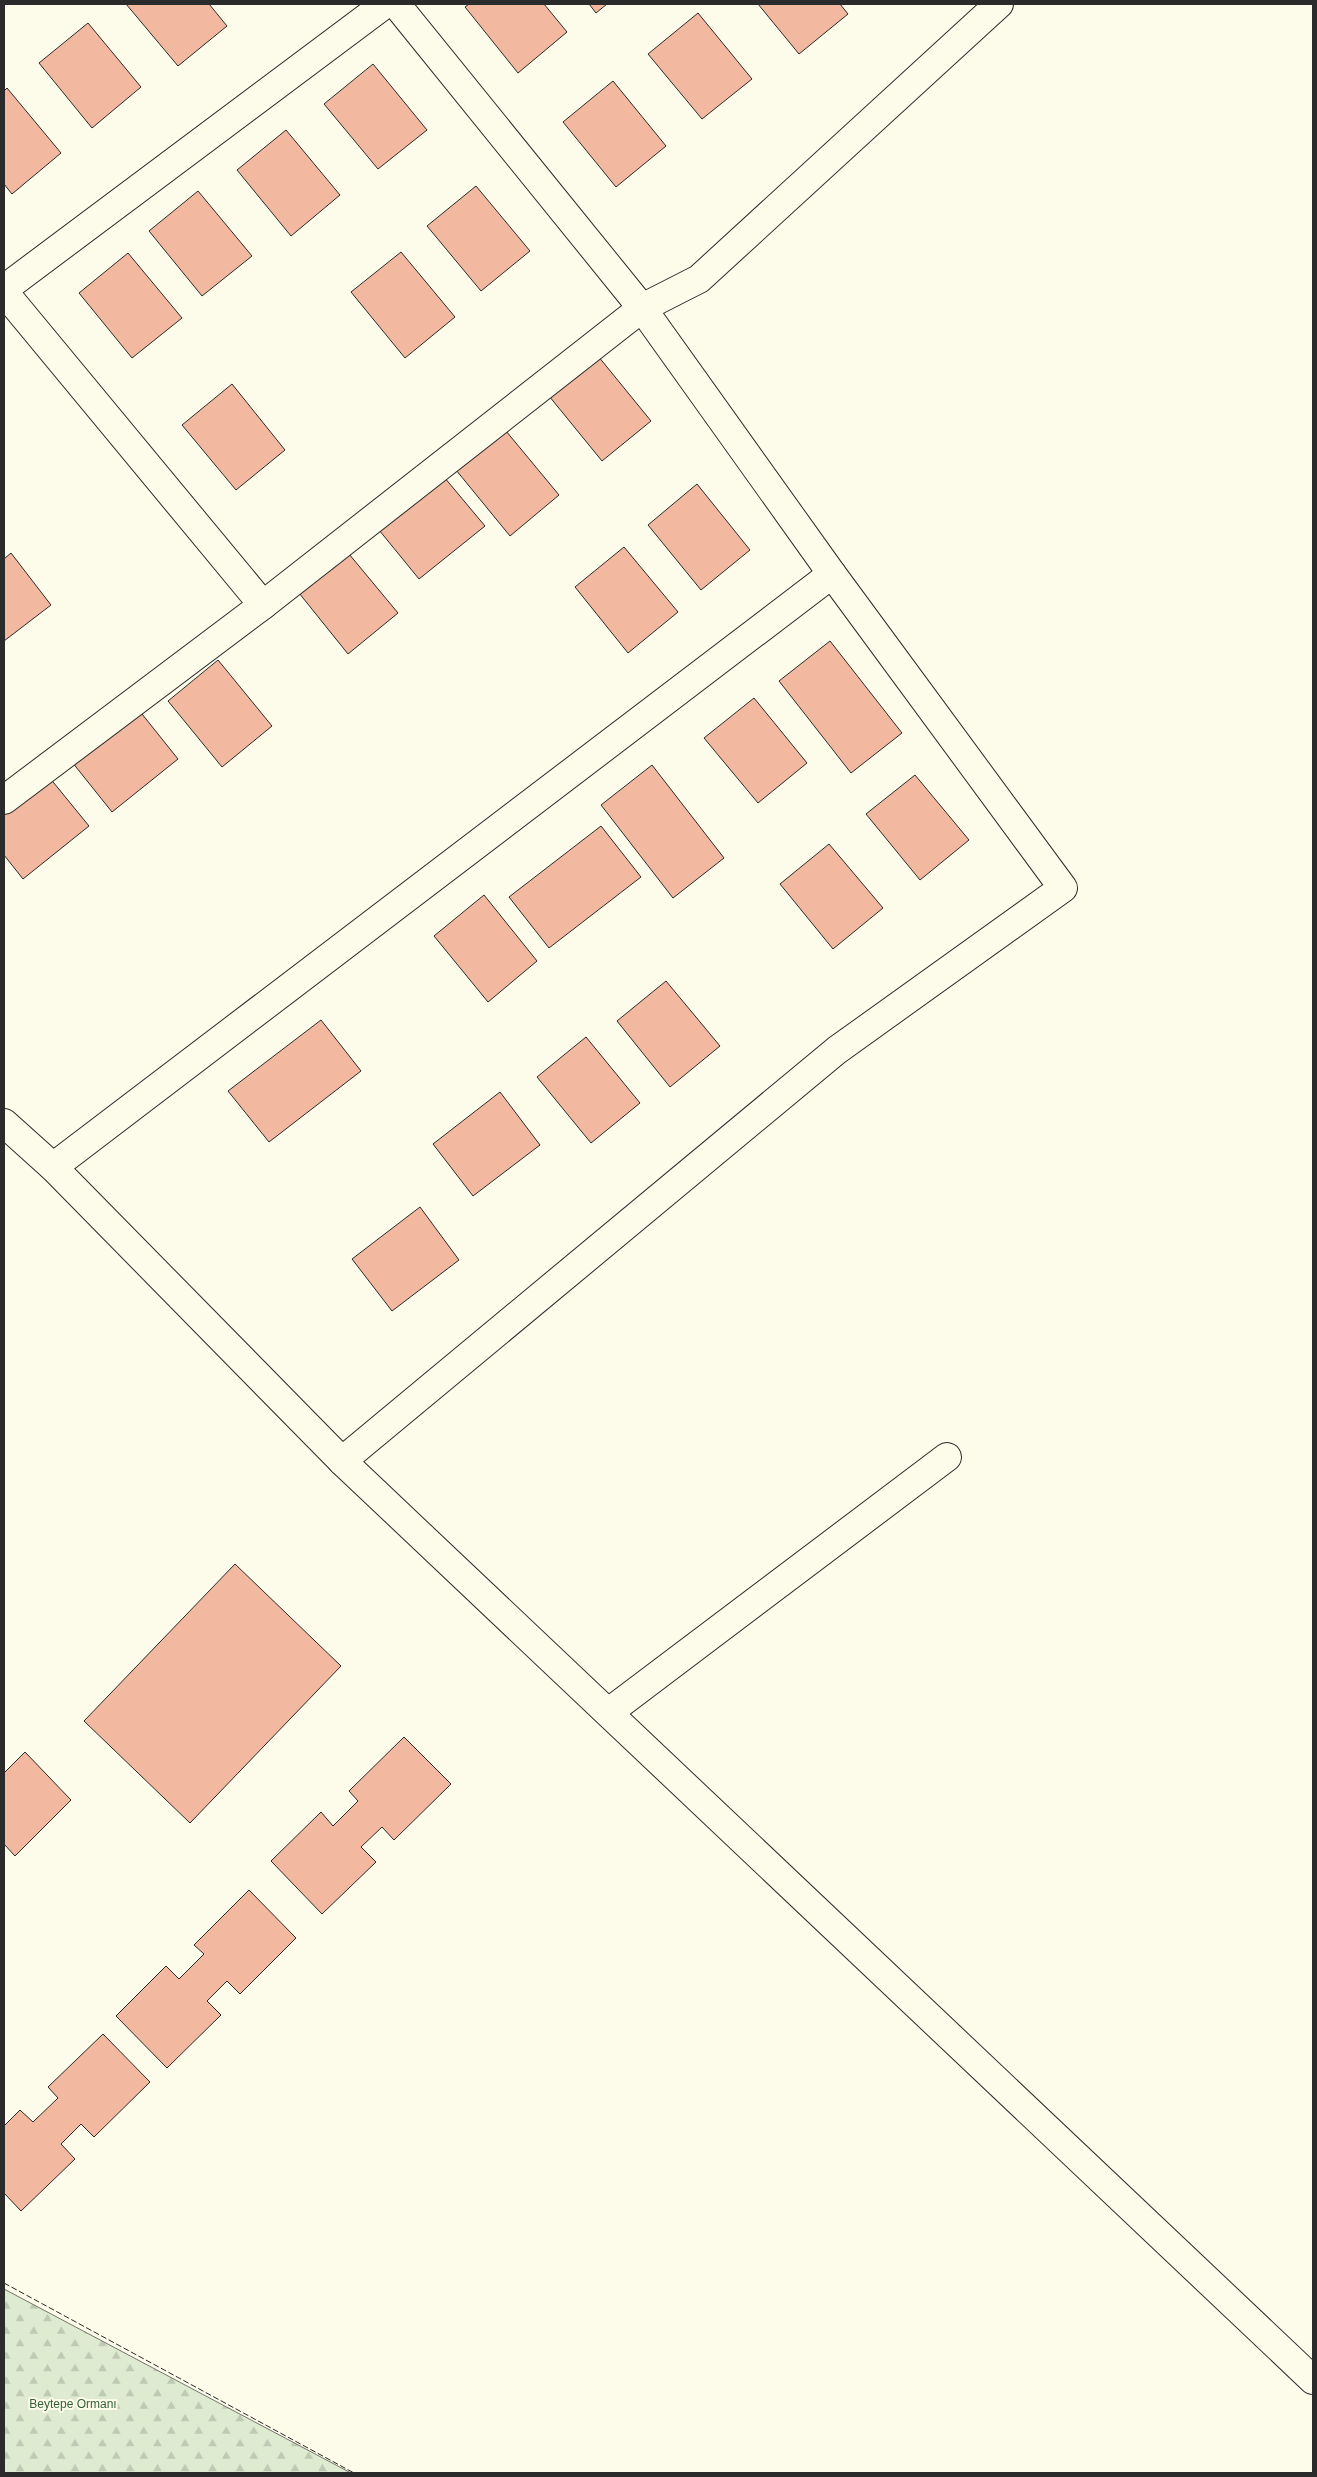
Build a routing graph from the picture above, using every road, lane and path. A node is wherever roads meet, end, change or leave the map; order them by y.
1 (385, 4) edge
2 (396, 4) edge
3 (999, 4) edge
4 (4, 290) edge
5 (642, 308) junction
6 (832, 574) junction
7 (263, 605) junction
8 (4, 800) edge
9 (4, 1123) edge
10 (53, 1167) junction
11 (947, 1457) dead end
12 (342, 1461) junction
13 (609, 1712) junction
14 (1313, 2380) edge

1 - 4 street
2 - 5 street
3 - 5 street
4 - 7 street
5 - 6 street
5 - 7 street
6 - 10 street
6 - 12 street
7 - 8 street
9 - 10 street
10 - 12 street
11 - 13 street
12 - 13 street
13 - 14 street

